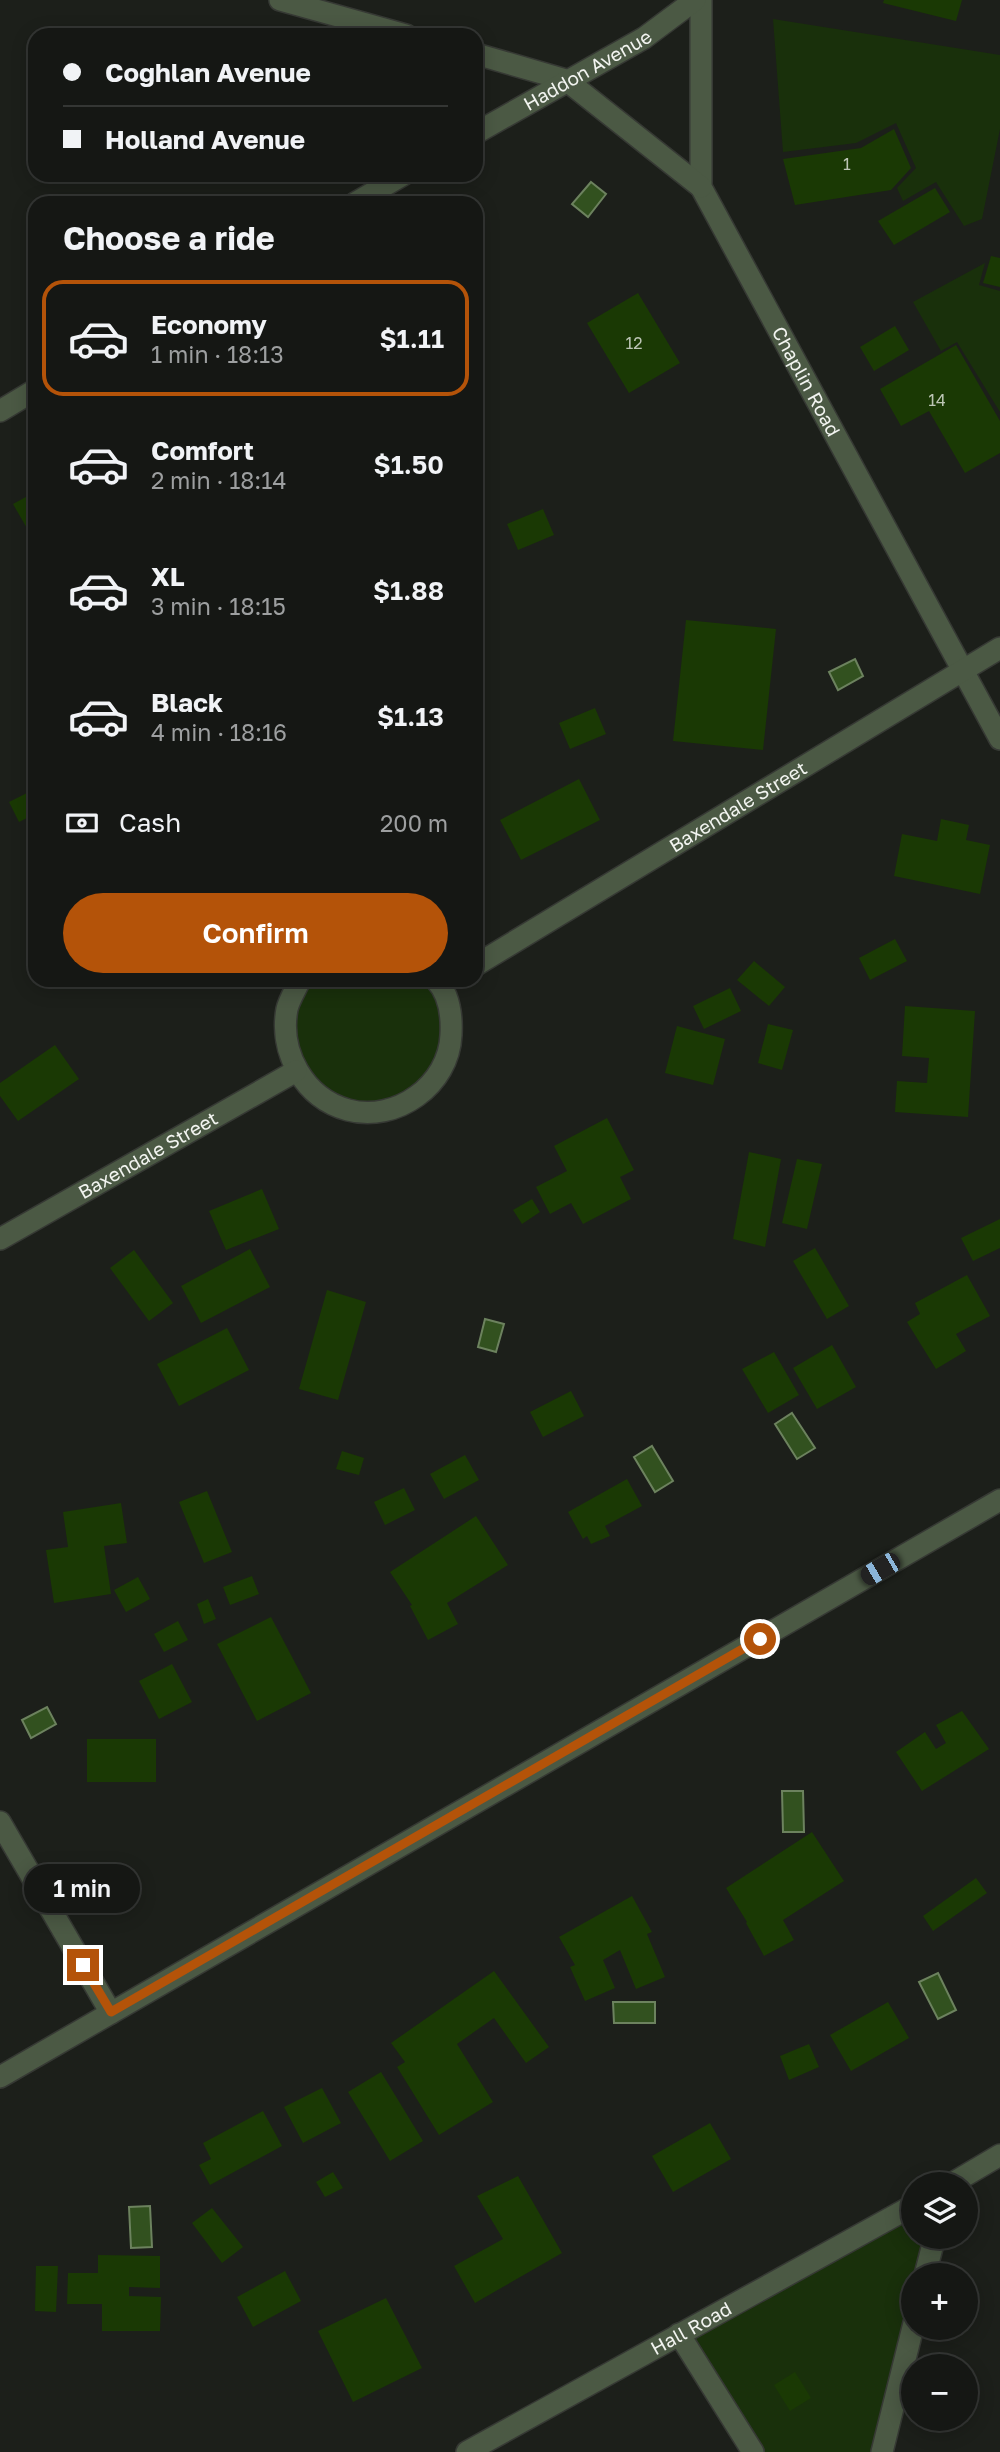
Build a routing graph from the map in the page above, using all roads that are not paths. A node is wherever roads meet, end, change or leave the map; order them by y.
1 (280, 0) edge
2 (695, 0) edge
3 (701, 0) edge
4 (381, 28) edge
5 (483, 56) edge
6 (566, 80) junction
7 (483, 128) edge
8 (391, 182) edge
9 (701, 187) junction
10 (367, 196) edge
11 (28, 394) edge
12 (0, 411) edge
13 (1000, 648) edge
14 (961, 670) junction
15 (1000, 739) edge
16 (483, 960) edge
17 (297, 987) edge
18 (444, 987) edge
19 (296, 1071) junction
20 (0, 1239) edge
21 (1000, 1500) edge
22 (0, 1822) edge
23 (111, 2012) junction
24 (0, 2077) edge
25 (1000, 2155) edge
26 (971, 2172) edge
27 (901, 2212) edge
28 (679, 2334) junction
29 (910, 2340) edge
30 (467, 2452) edge
31 (752, 2452) edge
32 (882, 2452) edge

1 - 4 street
2 - 6 street, Haddon Avenue
3 - 9 street, Chaplin Road
5 - 6 street
6 - 7 street, Haddon Avenue
6 - 9 street
8 - 10 street
9 - 14 street, Chaplin Road
11 - 12 street
13 - 14 street, Baxendale Street
14 - 15 street, Chaplin Road
14 - 16 street, Baxendale Street
17 - 19 street
18 - 19 street
19 - 20 street, Baxendale Street
21 - 23 street
22 - 23 street
23 - 24 street
25 - 26 street
27 - 28 street, Hall Road
28 - 30 street, Hall Road
28 - 31 street
29 - 32 street

